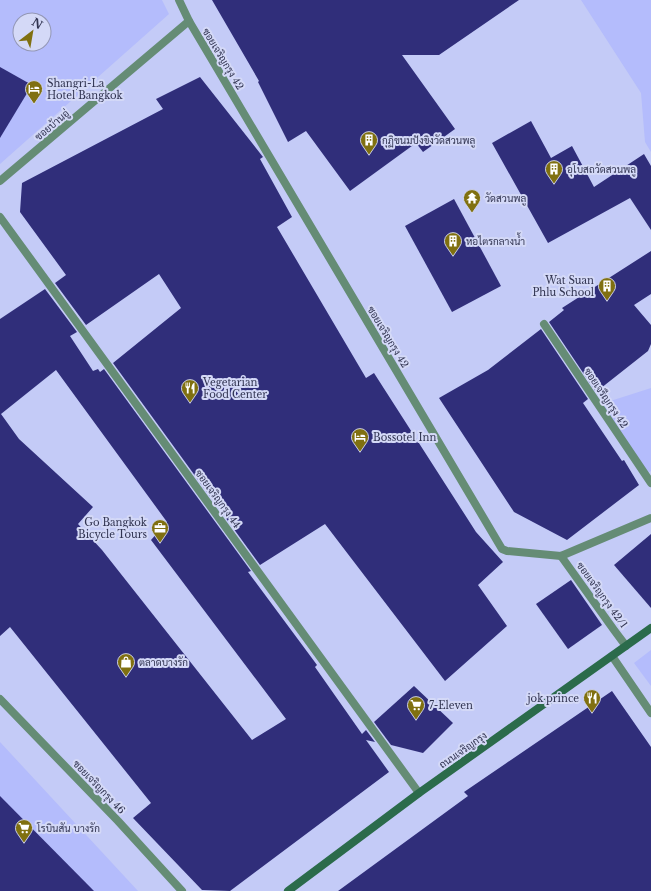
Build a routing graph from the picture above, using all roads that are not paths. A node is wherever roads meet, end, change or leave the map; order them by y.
1 (178, 0) edge
2 (189, 21) junction
3 (0, 181) edge
4 (0, 217) edge
5 (544, 324) dead end
6 (651, 483) edge
7 (651, 518) edge
8 (561, 556) junction
9 (651, 628) edge
10 (626, 646) junction
11 (612, 656) junction
12 (0, 699) edge
13 (651, 713) edge
14 (419, 793) junction
15 (182, 891) edge
16 (288, 891) edge

1 - 2 street, ซอยเจริญกรุง 42
2 - 3 street, ซอยบ้านอู่
2 - 8 street, ซอยเจริญกรุง 42
4 - 14 street, ซอยเจริญกรุง 44
5 - 6 street, ซอยเจรืญกรุง 42
7 - 8 street, ซอยเจริญกรุง 42
8 - 10 street, ซอยเจริญกรุง 42/1
9 - 10 main road, ถนนเจริญกรุง
10 - 11 main road, ถนนเจริญกรุง
11 - 13 street
11 - 14 main road, ถนนเจริญกรุง
12 - 15 street, ซอยเจริญกรุง 46
14 - 16 main road, ถนนเจริญกรุง

